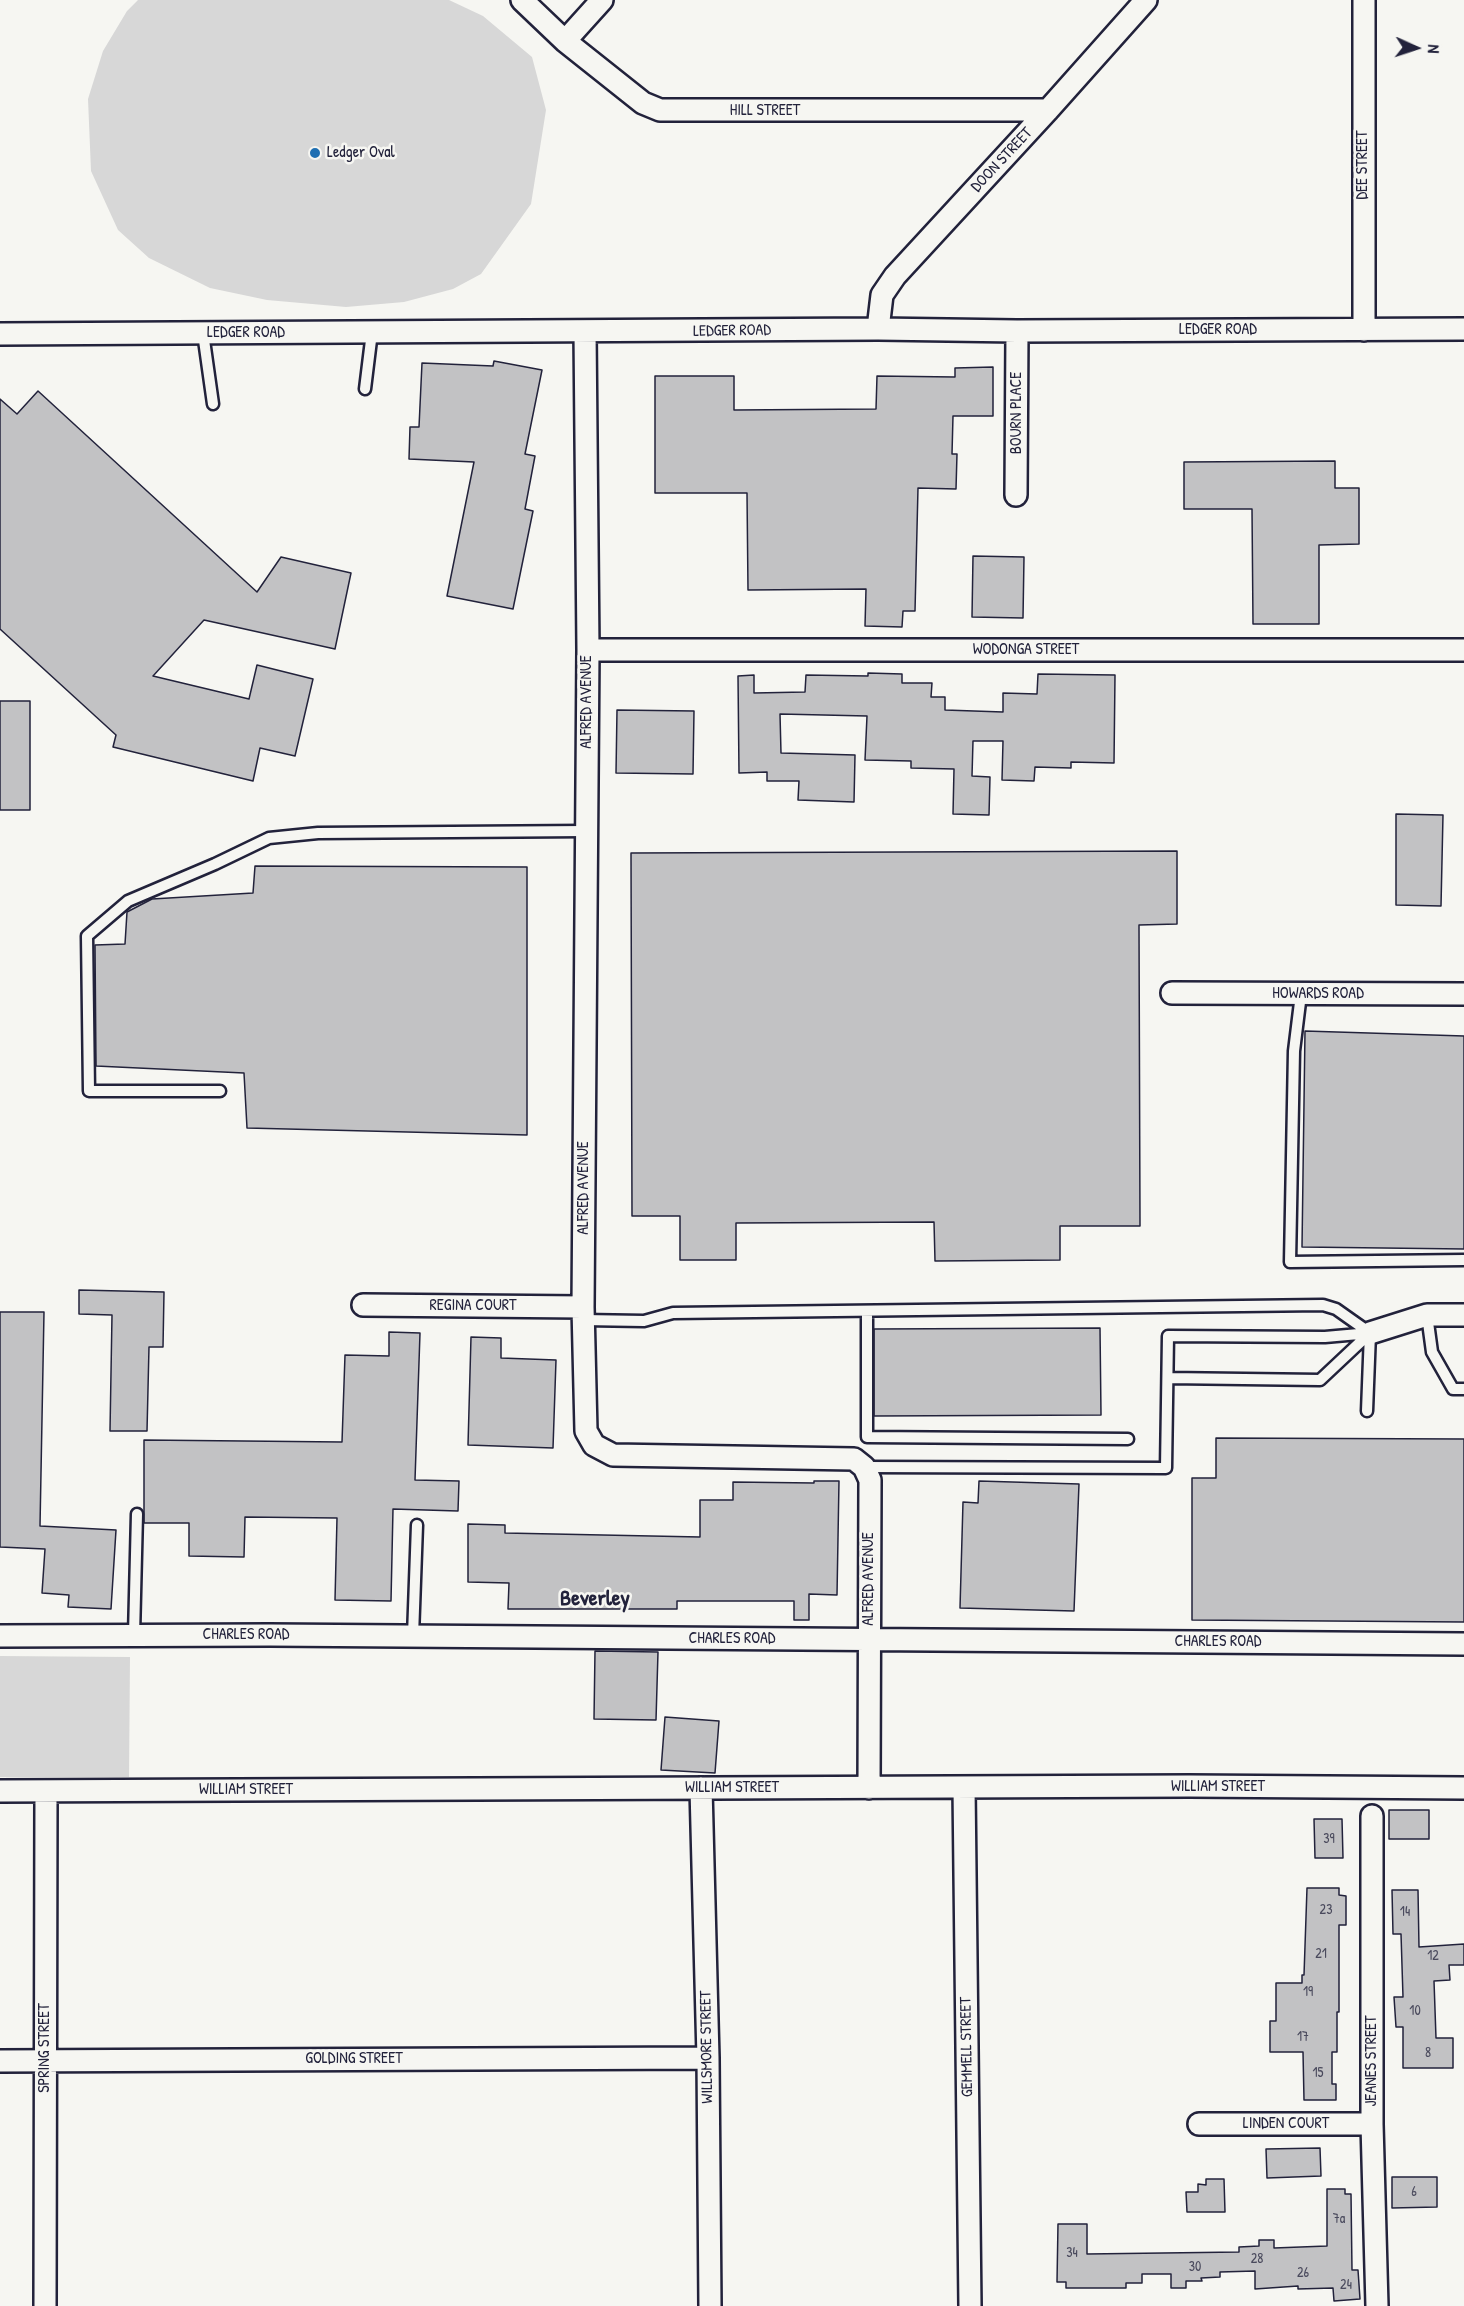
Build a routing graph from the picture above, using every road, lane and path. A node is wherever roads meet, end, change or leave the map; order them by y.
1 (522, 0) edge
2 (602, 0) edge
3 (1146, 0) edge
4 (1364, 0) edge
5 (565, 41) junction
6 (1048, 110) junction
7 (878, 329) junction
8 (1464, 329) edge
9 (1364, 330) junction
10 (585, 331) junction
11 (1017, 331) junction
12 (372, 332) junction
13 (203, 333) junction
14 (0, 334) edge
15 (365, 389) dead end
16 (213, 404) dead end
17 (1016, 495) dead end
18 (588, 650) junction
19 (1464, 650) edge
20 (586, 831) junction
21 (1172, 993) dead end
22 (1301, 994) junction
23 (1464, 994) edge
24 (220, 1091) dead end
25 (1464, 1260) edge
26 (363, 1305) dead end
27 (867, 1311) junction
28 (583, 1314) junction
29 (1427, 1315) junction
30 (1464, 1315) edge
31 (1371, 1333) junction
32 (1167, 1378) junction
33 (1464, 1389) edge
34 (1367, 1411) dead end
35 (1128, 1439) dead end
36 (864, 1467) junction
37 (137, 1514) dead end
38 (417, 1525) dead end
39 (134, 1635) junction
40 (0, 1636) edge
41 (413, 1636) junction
42 (869, 1640) junction
43 (1464, 1644) edge
44 (964, 1787) junction
45 (701, 1788) junction
46 (869, 1788) junction
47 (1464, 1788) edge
48 (0, 1791) edge
49 (46, 1791) junction
50 (1372, 1816) dead end
51 (708, 2058) junction
52 (0, 2061) edge
53 (44, 2061) junction
54 (1199, 2124) dead end
55 (1372, 2124) junction
56 (45, 2306) edge
57 (710, 2306) edge
58 (970, 2306) edge
59 (1377, 2306) edge

1 - 5 street, HILL STREET
2 - 5 street
3 - 6 street, DOON STREET
4 - 9 street, DEE STREET
5 - 6 street, HILL STREET
6 - 7 street, DOON STREET
7 - 10 street, LEDGER ROAD
7 - 11 street, LEDGER ROAD
8 - 9 street, LEDGER ROAD
9 - 11 street, LEDGER ROAD
10 - 12 street, LEDGER ROAD
10 - 18 street, ALFRED AVENUE
11 - 17 street, BOURN PLACE
12 - 13 street, LEDGER ROAD
12 - 15 lane
13 - 14 street, LEDGER ROAD
13 - 16 lane
18 - 19 street, WODONGA STREET
18 - 20 street, ALFRED AVENUE
20 - 24 lane
20 - 28 street, ALFRED AVENUE
21 - 22 street, HOWARDS ROAD
22 - 23 street, HOWARDS ROAD
22 - 25 lane
26 - 28 street, REGINA COURT
27 - 28 lane
27 - 31 lane
27 - 35 lane
28 - 36 street, ALFRED AVENUE
29 - 30 street
29 - 31 street
29 - 33 lane
31 - 32 lane
31 - 32 lane
31 - 34 lane
32 - 36 lane
36 - 42 street, ALFRED AVENUE
37 - 39 lane
38 - 41 lane
39 - 40 street, CHARLES ROAD
39 - 41 street, CHARLES ROAD
41 - 42 street, CHARLES ROAD
42 - 43 street, CHARLES ROAD
42 - 46 street, ALFRED AVENUE
44 - 46 street, WILLIAM STREET
44 - 47 street, WILLIAM STREET
44 - 58 street, GEMMELL STREET
45 - 46 street, WILLIAM STREET
45 - 49 street, WILLIAM STREET
45 - 51 street, WILLSMORE STREET
48 - 49 street, WILLIAM STREET
49 - 53 street, SPRING STREET
50 - 55 street, JEANES STREET
51 - 53 street, GOLDING STREET
51 - 57 street, WILLSMORE STREET
52 - 53 street, GOLDING STREET
53 - 56 street, SPRING STREET
54 - 55 street, LINDEN COURT
55 - 59 street, JEANES STREET

